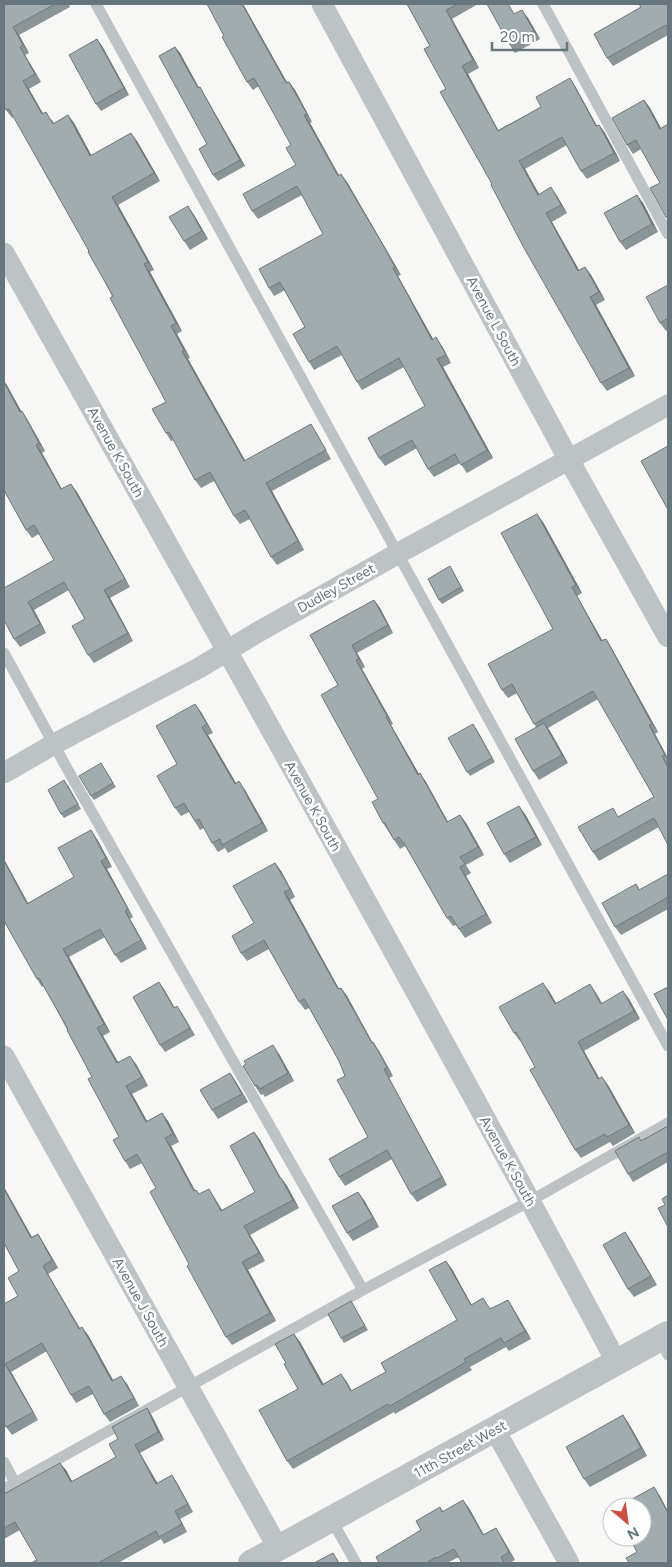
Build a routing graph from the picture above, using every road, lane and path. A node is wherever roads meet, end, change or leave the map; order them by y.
1 (96, 4) edge
2 (322, 4) edge
3 (543, 4) edge
4 (668, 234) edge
5 (4, 253) edge
6 (668, 405) edge
7 (569, 460) junction
8 (397, 554) junction
9 (668, 637) edge
10 (227, 650) junction
11 (4, 653) edge
12 (54, 744) junction
13 (4, 773) edge
14 (668, 1046) edge
15 (4, 1056) edge
16 (668, 1122) edge
17 (530, 1202) junction
18 (363, 1290) junction
19 (665, 1343) edge
20 (617, 1363) junction
21 (188, 1386) junction
22 (495, 1430) junction
23 (4, 1462) edge
24 (15, 1483) junction
25 (4, 1489) edge
26 (331, 1519) junction
27 (278, 1548) junction
28 (251, 1563) edge
29 (356, 1563) edge
30 (569, 1563) edge

1 - 8 lane
2 - 7 street, Avenue L South
3 - 4 lane
5 - 10 street, Avenue K South
6 - 7 street, Dudley Street
7 - 8 street, Dudley Street
7 - 9 street, Avenue L South
8 - 10 street, Dudley Street
8 - 14 lane
10 - 12 street, Dudley Street
10 - 17 street, Avenue K South
11 - 12 lane
12 - 13 street, Dudley Street
12 - 18 lane
15 - 21 street, Avenue J South
16 - 17 lane
17 - 18 lane
17 - 20 street, Avenue K South
18 - 21 lane
19 - 20 street, 11th Street West
20 - 22 street, 11th Street West
21 - 24 lane
21 - 27 street, Avenue J South
22 - 26 street, 11th Street West
22 - 30 street
23 - 24 lane
24 - 25 lane
26 - 27 street, 11th Street West
26 - 29 lane
27 - 28 street, 11th Street West

